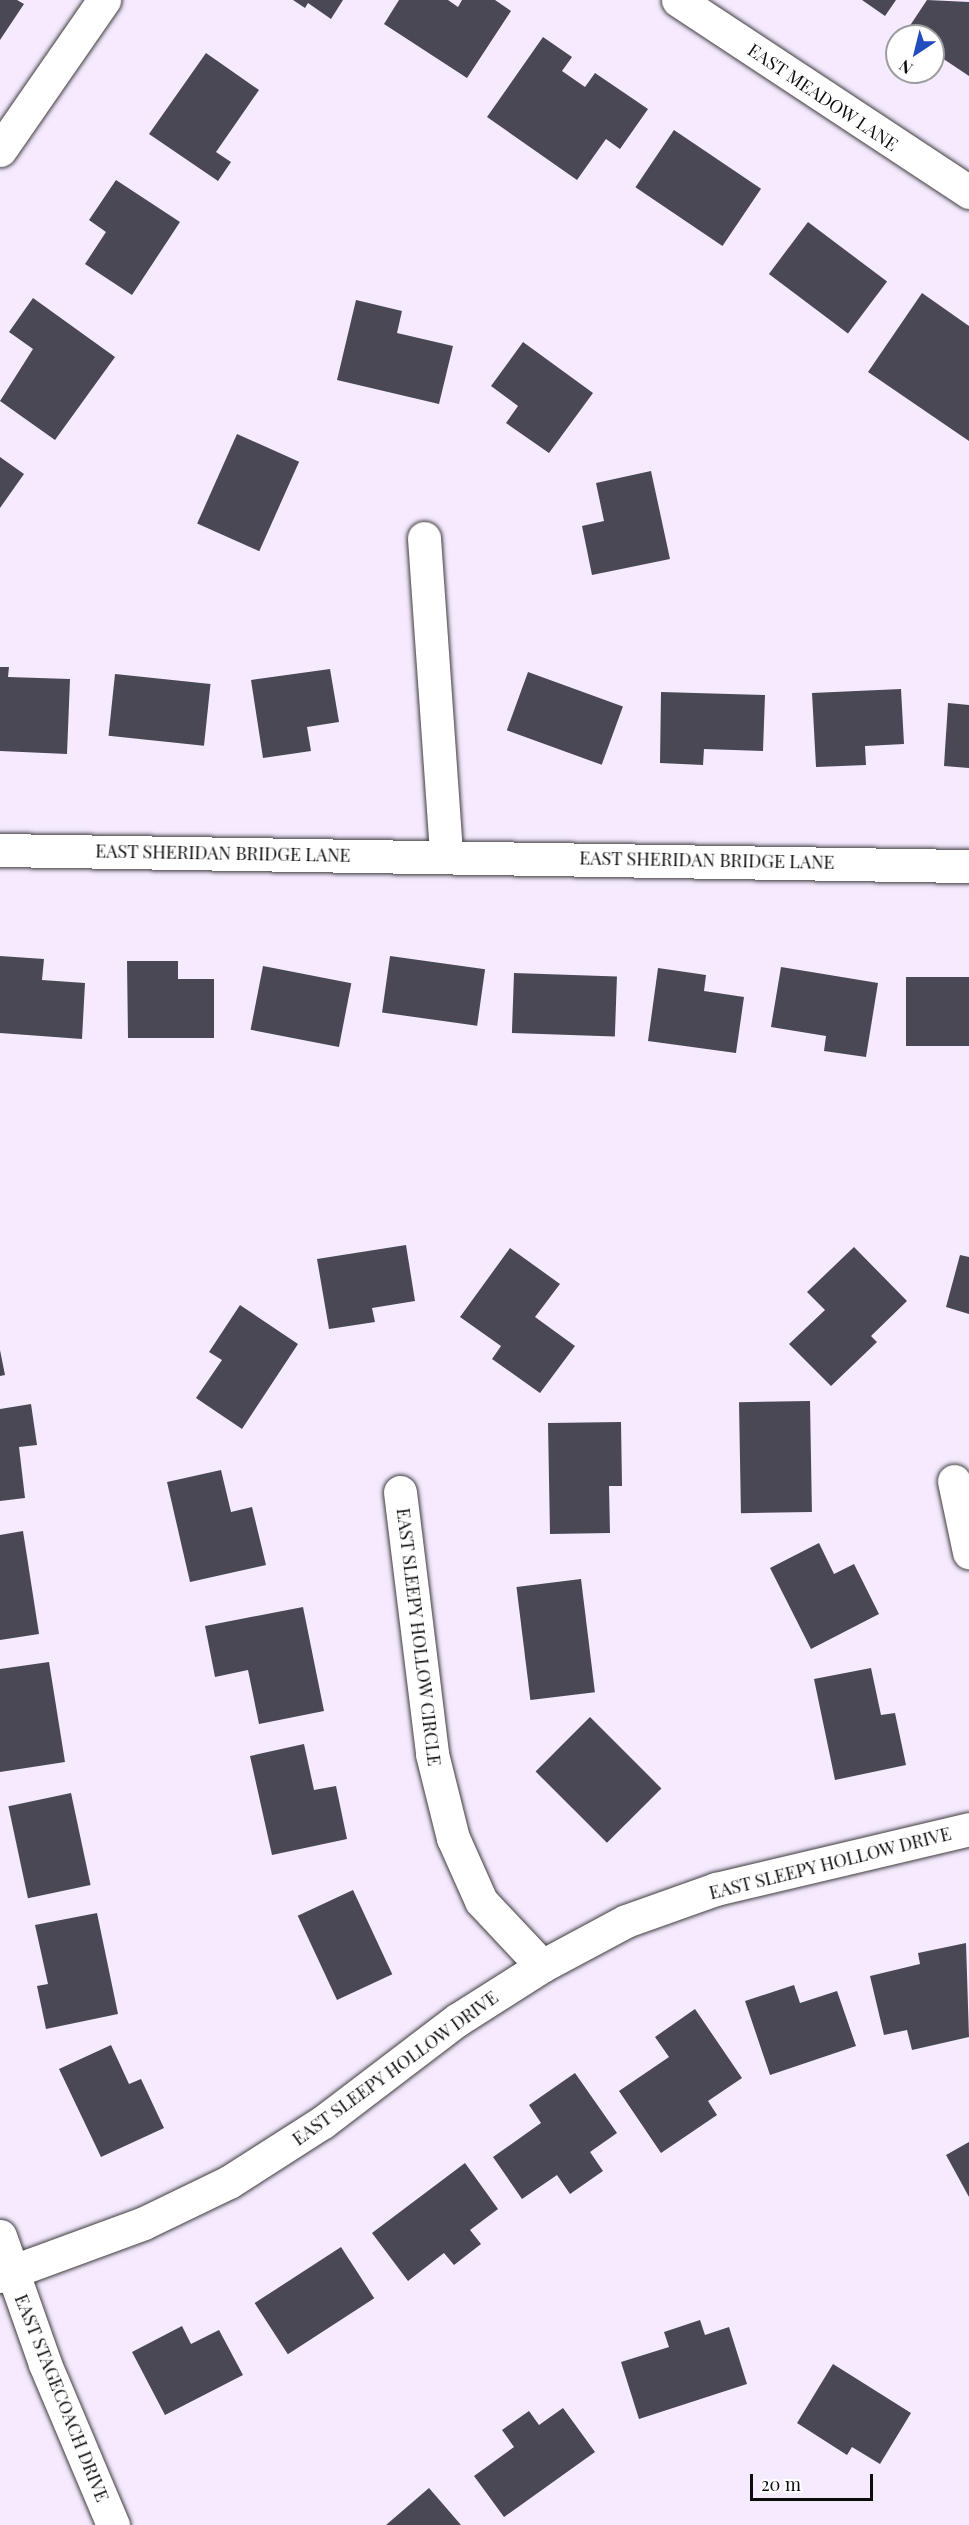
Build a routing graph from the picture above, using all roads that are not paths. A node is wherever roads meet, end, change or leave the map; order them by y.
1 (104, 0) edge
2 (678, 0) edge
3 (0, 150) edge
4 (969, 192) edge
5 (424, 538) dead end
6 (0, 850) edge
7 (446, 854) junction
8 (969, 866) edge
9 (954, 1481) dead end
10 (400, 1492) dead end
11 (969, 1552) edge
12 (969, 1829) edge
13 (542, 1966) junction
14 (0, 2236) edge
15 (6, 2274) edge
16 (113, 2525) edge

1 - 3 street
2 - 4 street, EAST MEADOW LANE
5 - 7 street
6 - 7 street, EAST SHERIDAN BRIDGE LANE
7 - 8 street, EAST SHERIDAN BRIDGE LANE
9 - 11 street
10 - 13 street, EAST SLEEPY HOLLOW CIRCLE
12 - 13 street, EAST SLEEPY HOLLOW DRIVE
13 - 15 street, EAST SLEEPY HOLLOW DRIVE
14 - 15 street, EAST STAGECOACH DRIVE
15 - 16 street, EAST STAGECOACH DRIVE

